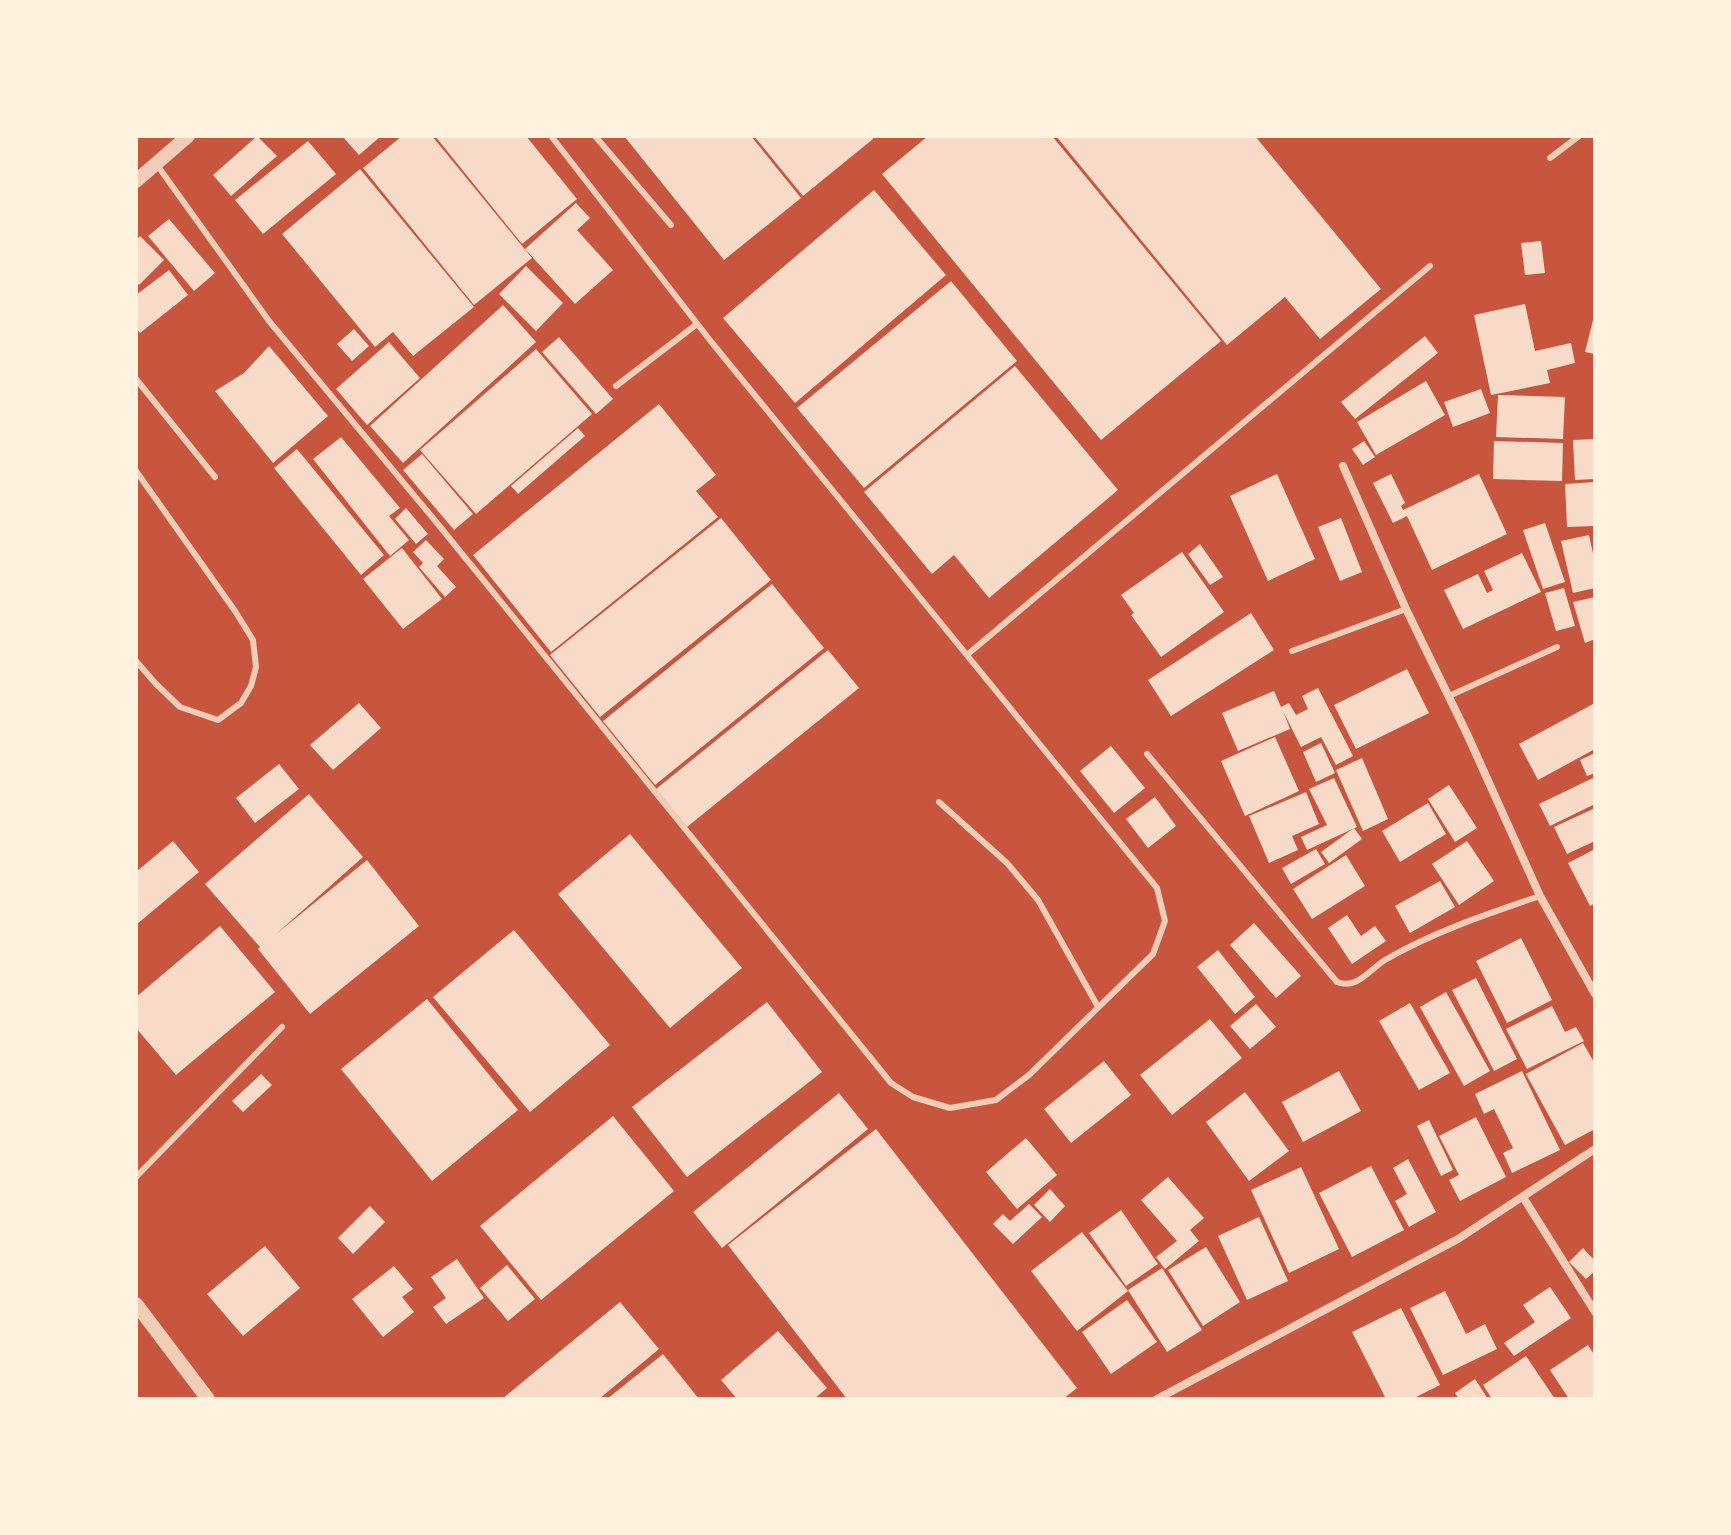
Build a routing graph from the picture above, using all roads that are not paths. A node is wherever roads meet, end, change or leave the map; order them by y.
1 (551, 136) edge
2 (595, 136) edge
3 (1579, 136) edge
4 (186, 137) edge
5 (1550, 158) dead end
6 (157, 165) junction
7 (136, 181) edge
8 (671, 225) dead end
9 (1430, 266) dead end
10 (697, 324) junction
11 (136, 379) edge
12 (616, 386) dead end
13 (1343, 466) dead end
14 (136, 471) edge
15 (215, 477) dead end
16 (1406, 609) junction
17 (1557, 647) dead end
18 (1292, 651) dead end
19 (968, 654) junction
20 (136, 661) edge
21 (1449, 696) junction
22 (1147, 754) dead end
23 (939, 802) dead end
24 (1540, 896) junction
25 (1595, 994) edge
26 (1097, 1005) junction
27 (282, 1027) dead end
28 (1595, 1149) edge
29 (136, 1177) edge
30 (1523, 1197) junction
31 (136, 1304) edge
32 (1595, 1312) edge
33 (208, 1399) edge
34 (1157, 1399) edge

1 - 10 lane
2 - 8 lane
3 - 5 lane
4 - 6 street
6 - 7 street
6 - 26 lane
9 - 19 lane
10 - 12 lane
10 - 19 lane
11 - 15 lane
13 - 16 street
14 - 20 lane
16 - 18 lane
16 - 21 street
17 - 21 lane
19 - 26 lane
21 - 24 street
22 - 24 lane
23 - 26 lane
24 - 25 street
27 - 29 lane
28 - 30 street
30 - 32 street
30 - 34 street
31 - 33 street

